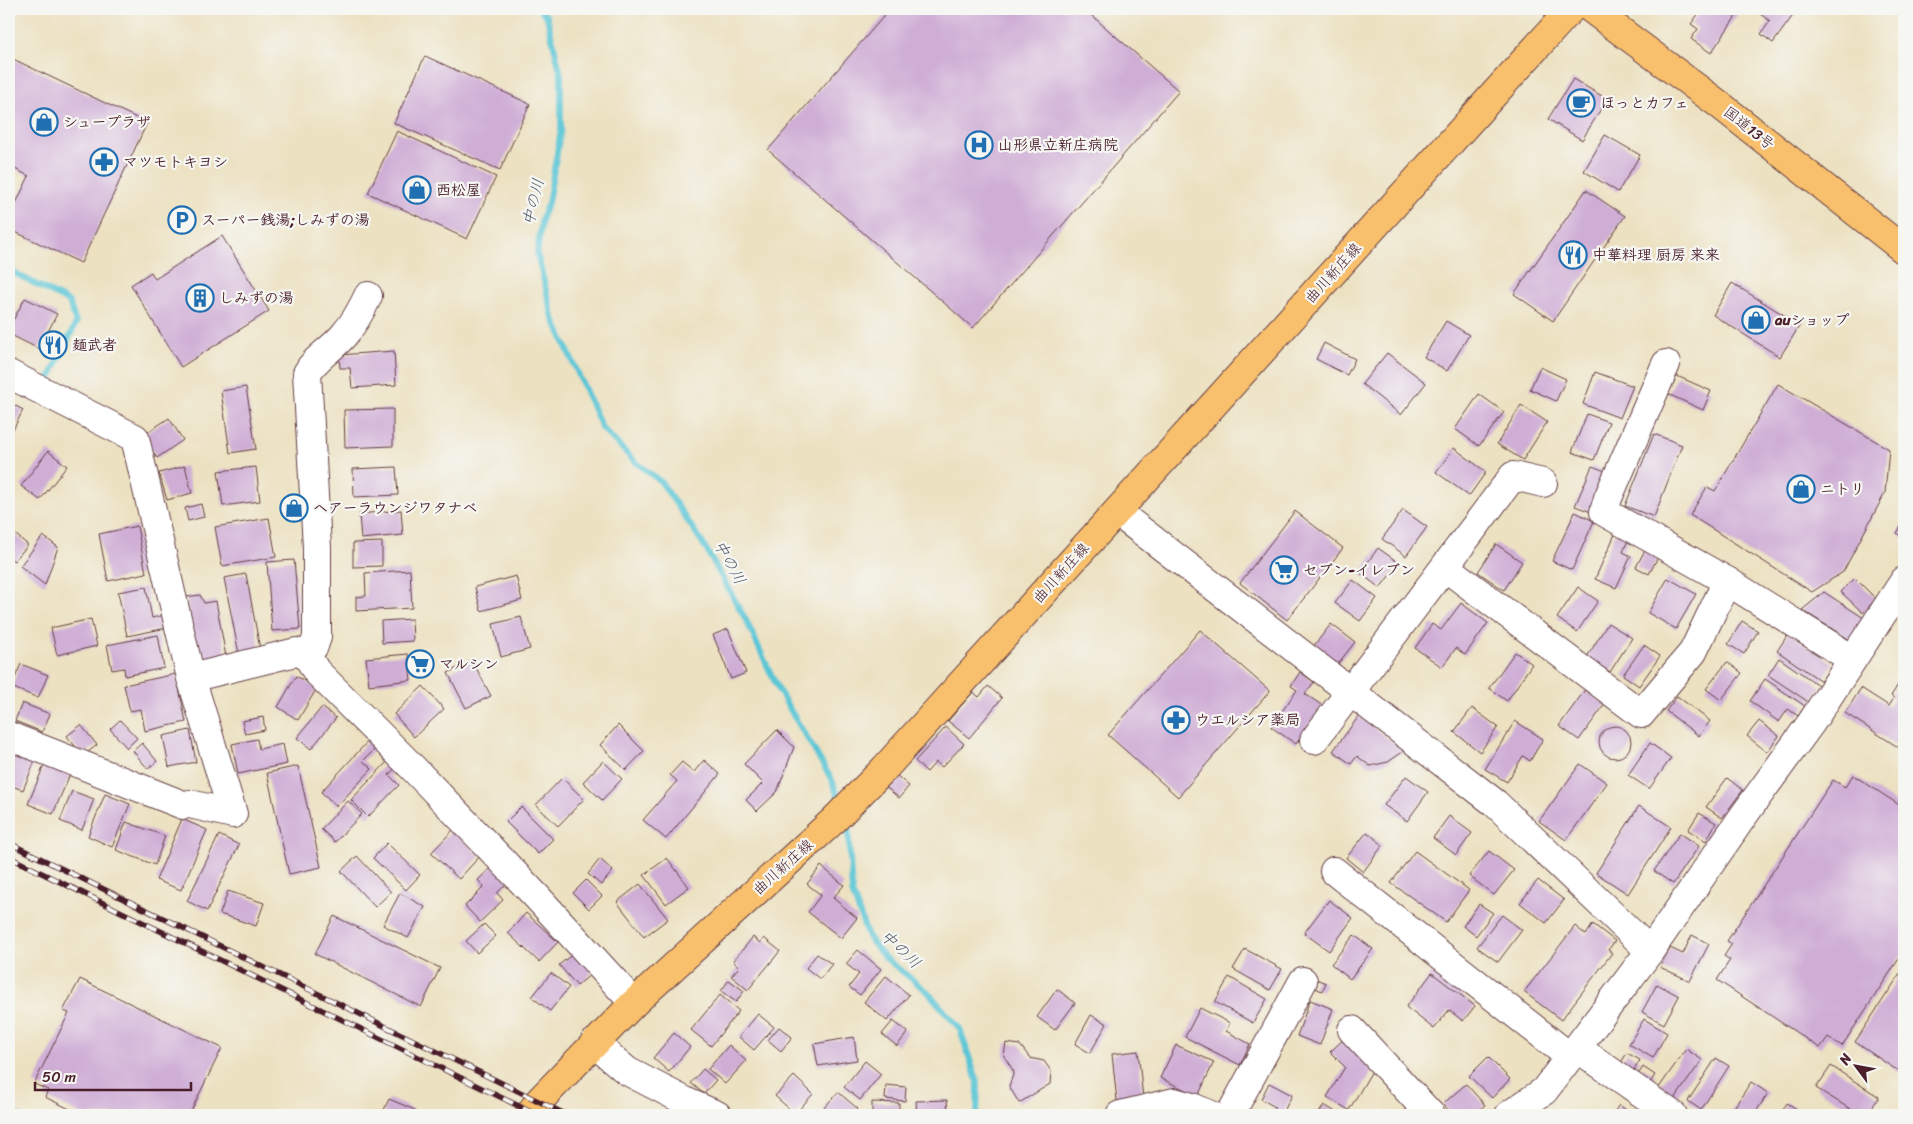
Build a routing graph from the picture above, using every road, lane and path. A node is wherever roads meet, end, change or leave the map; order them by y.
1 (1571, 9) edge
2 (1591, 9) edge
3 (1904, 250) edge
4 (368, 296) dead end
5 (1666, 364) dead end
6 (9, 374) edge
7 (1543, 483) dead end
8 (1116, 512) junction
9 (1445, 567) junction
10 (1727, 581) junction
11 (1904, 581) edge
12 (306, 656) junction
13 (1852, 659) junction
14 (191, 678) junction
15 (1351, 692) junction
16 (9, 736) edge
17 (1314, 740) dead end
18 (1334, 871) dead end
19 (1650, 951) junction
20 (1303, 981) dead end
21 (634, 1003) junction
22 (1352, 1030) dead end
23 (594, 1044) junction
24 (1573, 1052) junction
25 (529, 1115) edge
26 (717, 1115) edge
27 (1120, 1115) edge
28 (1211, 1115) edge
29 (1230, 1115) edge
30 (1431, 1115) edge
31 (1509, 1115) edge
32 (1673, 1115) edge

1 - 8 main road, 曲川新庄線
2 - 3 main road, 国道13号
4 - 12 street
5 - 10 street
6 - 14 street
7 - 9 street
8 - 15 street
8 - 21 main road, 曲川新庄線
9 - 10 street
9 - 15 street
10 - 13 street
11 - 13 street
12 - 14 street
12 - 21 street
13 - 19 street
14 - 16 street
15 - 17 street
15 - 19 street
18 - 24 street
19 - 24 street
20 - 29 street
21 - 23 main road, 曲川新庄線
22 - 30 street
23 - 25 main road, 曲川新庄線
23 - 26 street
24 - 31 street
24 - 32 street
27 - 28 street

